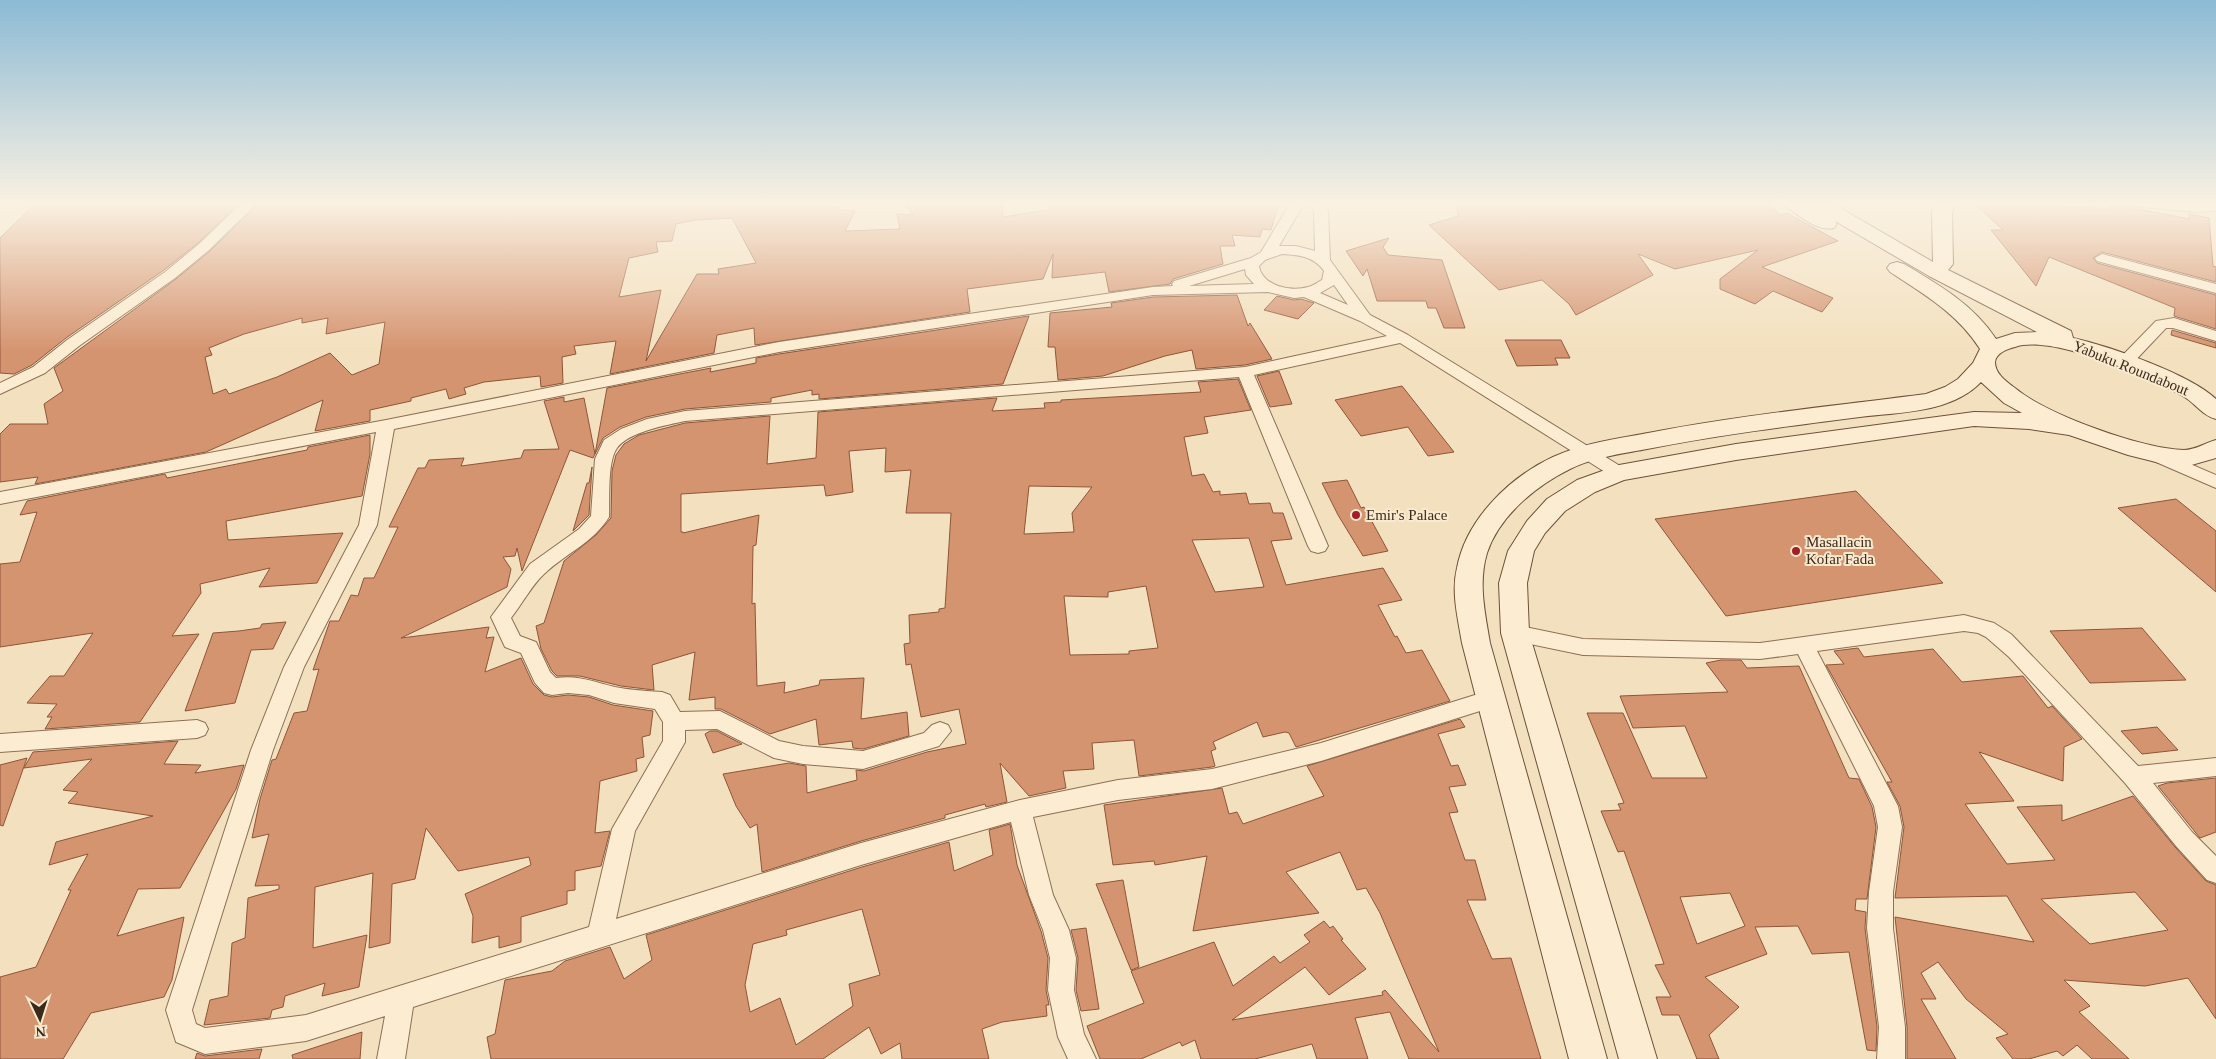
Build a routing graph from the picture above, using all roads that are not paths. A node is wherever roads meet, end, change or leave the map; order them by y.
1 (199, 251) edge
2 (1276, 251) edge
3 (1302, 251) edge
4 (1325, 251) edge
5 (1870, 251) edge
6 (1901, 251) edge
7 (1942, 251) edge
8 (1268, 252) joint
9 (2102, 258) dead end
10 (1252, 262) junction
11 (1327, 265) junction
12 (1936, 272) junction
13 (1268, 288) junction
14 (2216, 288) edge
15 (1153, 291) junction
16 (1306, 292) junction
17 (1365, 318) junction
18 (2216, 336) edge
19 (1402, 338) junction
20 (2102, 354) junction
21 (1988, 357) junction
22 (2124, 363) junction
23 (1245, 372) junction
24 (0, 389) edge
25 (2210, 402) edge
26 (386, 425) junction
27 (2077, 430) junction
28 (2216, 448) edge
29 (1586, 453) junction
30 (2149, 453) junction
31 (1619, 473) junction
32 (2216, 482) edge
33 (0, 498) edge
34 (1318, 546) dead end
35 (1515, 633) junction
36 (1804, 645) junction
37 (1491, 699) junction
38 (674, 721) junction
39 (197, 728) dead end
40 (940, 731) dead end
41 (0, 743) edge
42 (2216, 767) edge
43 (2133, 776) junction
44 (1020, 810) junction
45 (2216, 872) edge
46 (600, 935) junction
47 (401, 999) junction
48 (391, 1059) edge
49 (1082, 1059) edge
50 (1588, 1059) edge
51 (1638, 1059) edge
52 (1891, 1059) edge

1 - 24 street
2 - 8 street
3 - 11 street
4 - 11 street
5 - 21 main road
6 - 12 main road
7 - 12 main road
8 - 10 street
9 - 14 street
10 - 13 street
10 - 15 street
11 - 16 street
11 - 17 street
12 - 20 main road
13 - 15 street
13 - 16 street
15 - 26 street
16 - 17 street
17 - 19 street
18 - 22 street
19 - 23 street
19 - 29 street
20 - 21 main road, Yabuku Roundabout
20 - 22 main road, Yabuku Roundabout
21 - 27 main road
21 - 29 main road
22 - 25 main road, Yabuku Roundabout
23 - 34 street
23 - 38 street
26 - 33 street
26 - 47 street
27 - 30 main road
27 - 31 main road
28 - 30 main road
29 - 31 street
29 - 37 main road
30 - 32 street
31 - 35 main road
35 - 36 street
35 - 51 main road
36 - 43 street
36 - 52 street
37 - 44 street
37 - 50 main road
38 - 40 street
38 - 46 street
39 - 41 street
42 - 43 street
43 - 45 street
44 - 46 street
44 - 49 street
46 - 47 street
47 - 48 street

